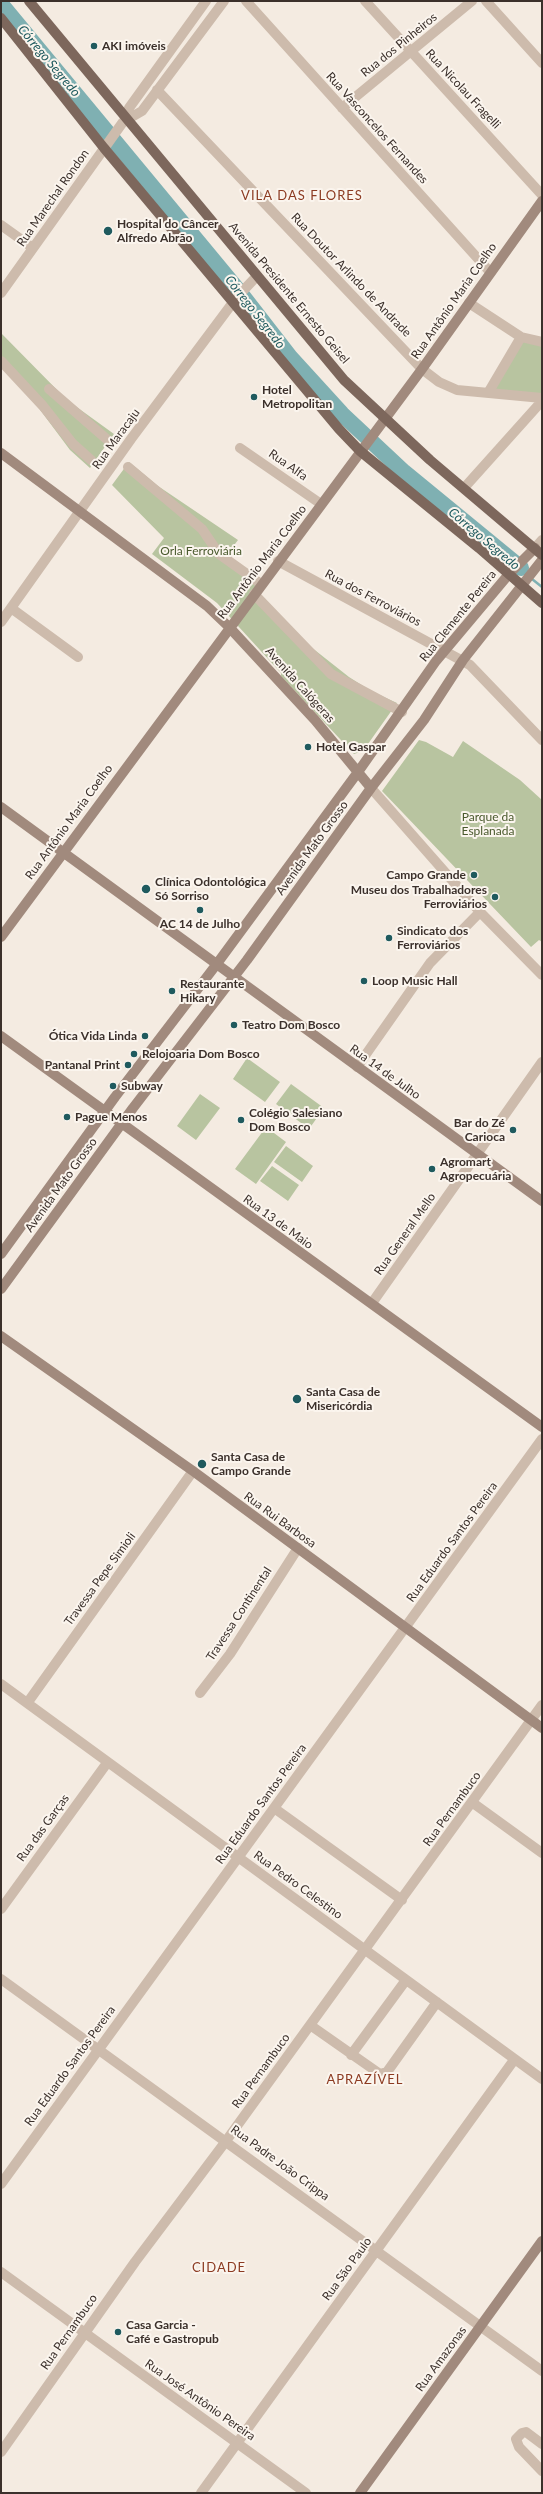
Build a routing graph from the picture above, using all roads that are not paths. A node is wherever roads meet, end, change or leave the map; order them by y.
1 (29, 1) edge
2 (206, 1) edge
3 (224, 1) edge
4 (246, 1) edge
5 (365, 1) edge
6 (472, 1) edge
7 (486, 1) edge
8 (1, 18) edge
9 (411, 52) junction
10 (542, 63) edge
11 (157, 90) junction
12 (342, 108) junction
13 (125, 120) junction
14 (107, 144) junction
15 (542, 195) edge
16 (542, 201) edge
17 (1, 225) edge
18 (33, 248) junction
19 (490, 272) junction
20 (254, 278) junction
21 (1, 293) edge
22 (234, 300) junction
23 (469, 303) junction
24 (521, 337) junction
25 (542, 342) edge
26 (1, 361) edge
27 (422, 369) junction
28 (49, 389) dead end
29 (488, 393) junction
30 (542, 400) edge
31 (381, 422) junction
32 (110, 442) dead end
33 (240, 448) dead end
34 (360, 451) junction
35 (1, 453) edge
36 (91, 460) dead end
37 (128, 467) dead end
38 (464, 488) junction
39 (321, 504) junction
40 (80, 512) junction
41 (542, 540) edge
42 (537, 556) edge
43 (278, 561) junction
44 (509, 574) junction
45 (261, 584) junction
46 (521, 585) junction
47 (254, 594) junction
48 (542, 603) edge
49 (11, 608) junction
50 (1, 622) edge
51 (229, 627) junction
52 (444, 652) junction
53 (78, 657) dead end
54 (463, 660) junction
55 (402, 712) junction
56 (542, 740) edge
57 (358, 772) junction
58 (371, 788) junction
59 (1, 807) edge
60 (62, 852) junction
61 (480, 912) junction
62 (1, 937) edge
63 (216, 965) junction
64 (542, 975) edge
65 (234, 978) junction
66 (1, 1036) edge
67 (542, 1062) edge
68 (357, 1067) junction
69 (104, 1112) junction
70 (121, 1124) junction
71 (477, 1154) junction
72 (542, 1201) edge
73 (1, 1254) edge
74 (1, 1289) edge
75 (372, 1303) junction
76 (1, 1336) edge
77 (542, 1427) edge
78 (542, 1439) edge
79 (193, 1471) junction
80 (298, 1548) junction
81 (406, 1628) junction
82 (1, 1684) edge
83 (200, 1694) dead end
84 (28, 1702) junction
85 (542, 1705) edge
86 (532, 1721) junction
87 (542, 1728) edge
88 (107, 1763) junction
89 (473, 1803) junction
90 (274, 1808) junction
91 (542, 1853) edge
92 (238, 1858) junction
93 (402, 1900) junction
94 (1, 1909) edge
95 (366, 1950) junction
96 (1, 1979) edge
97 (406, 1980) junction
98 (437, 2002) junction
99 (310, 2025) junction
100 (99, 2049) junction
101 (351, 2055) junction
102 (514, 2060) junction
103 (542, 2079) edge
104 (226, 2140) junction
105 (1, 2184) edge
106 (541, 2245) edge
107 (376, 2250) junction
108 (1, 2272) edge
109 (481, 2326) junction
110 (84, 2333) junction
111 (542, 2371) edge
112 (238, 2442) junction
113 (542, 2444) edge
114 (1, 2452) edge
115 (542, 2471) edge
116 (201, 2493) edge
117 (306, 2493) edge
118 (360, 2493) edge

1 - 13 main road, Avenida Presidente Ernesto Geisel
2 - 13 street, Rua Marechal Rondon
3 - 11 street, Rua Marechal Rondon
4 - 12 street, Rua Vasconcelos Fernandes
5 - 9 street, Rua Nicolau Fragelli
6 - 9 street, Rua dos Pinheiros
7 - 10 street
8 - 14 main road
9 - 12 street, Rua dos Pinheiros
9 - 15 street, Rua Nicolau Fragelli
11 - 13 street, Rua Marechal Rondon
11 - 27 street, Rua Doutor Arlindo de Andrade
12 - 19 street, Rua Vasconcelos Fernandes
13 - 14 street, Rua Marechal Rondon
13 - 20 main road, Avenida Presidente Ernesto Geisel
14 - 18 street, Rua Marechal Rondon
14 - 22 main road
16 - 19 street, Rua Antônio Maria Coelho
17 - 18 street
18 - 21 street, Rua Marechal Rondon
19 - 23 street, Rua Antônio Maria Coelho
20 - 22 street, Rua Maracaju
20 - 31 main road, Avenida Presidente Ernesto Geisel
22 - 34 main road
22 - 40 street, Rua Maracaju
23 - 24 street
23 - 27 street, Rua Antônio Maria Coelho
24 - 25 street
24 - 29 street
26 - 36 street
27 - 29 street, Rua Doutor Arlindo de Andrade
27 - 31 street, Rua Antônio Maria Coelho
28 - 32 street
29 - 30 street, Rua Doutor Arlindo de Andrade
30 - 38 street
31 - 34 street, Rua Antônio Maria Coelho
31 - 38 main road, Avenida Presidente Ernesto Geisel
33 - 39 street, Rua Alfa
34 - 39 street, Rua Antônio Maria Coelho
34 - 44 main road
35 - 40 street, Avenida Calógeras
37 - 45 street
38 - 42 main road, Avenida Presidente Ernesto Geisel
39 - 43 street, Rua Antônio Maria Coelho
40 - 49 street, Rua Maracaju
40 - 51 street, Avenida Calógeras
41 - 42 street, Rua Clemente Pereira
42 - 44 street, Rua Clemente Pereira
42 - 46 street, Rua Clemente Pereira
43 - 45 street, Rua Antônio Maria Coelho
43 - 52 street, Rua dos Ferroviários
44 - 46 main road
44 - 52 street, Rua Clemente Pereira
45 - 47 street, Rua Antônio Maria Coelho
46 - 48 main road
46 - 54 street, Rua Clemente Pereira
47 - 51 street, Rua Antônio Maria Coelho
47 - 55 street
49 - 50 street, Rua Maracaju
49 - 53 street
51 - 57 street, Avenida Calógeras
51 - 60 street, Rua Antônio Maria Coelho
52 - 54 street, Rua dos Ferroviários
52 - 55 street, Rua Clemente Pereira
54 - 56 street, Rua dos Ferroviários
54 - 58 street, Rua Clemente Pereira
55 - 57 street, Rua Clemente Pereira
57 - 58 street, Avenida Calógeras
57 - 63 street, Avenida Mato Grosso
58 - 61 street, Avenida Calógeras
58 - 65 street, Avenida Mato Grosso
59 - 60 street, Rua 14 de Julho
60 - 62 street, Rua Antônio Maria Coelho
60 - 63 street, Rua 14 de Julho
61 - 64 street, Avenida Calógeras
61 - 68 street
63 - 65 street, Rua 14 de Julho
63 - 69 street, Avenida Mato Grosso
65 - 68 street, Rua 14 de Julho
65 - 70 street, Avenida Mato Grosso
66 - 69 street, Rua 13 de Maio
67 - 71 street, Rua General Mello
68 - 71 street, Rua 14 de Julho
69 - 70 street, Rua 13 de Maio
69 - 73 street, Avenida Mato Grosso
70 - 74 street, Avenida Mato Grosso
70 - 75 street, Rua 13 de Maio
71 - 72 street, Rua 14 de Julho
71 - 75 street, Rua General Mello
75 - 77 street, Rua 13 de Maio
76 - 79 street, Rua Rui Barbosa
78 - 81 street, Rua Eduardo Santos Pereira
79 - 80 street, Rua Rui Barbosa
79 - 84 street, Travessa Pepe Simioli
80 - 81 street, Rua Rui Barbosa
80 - 83 street, Travessa Continental
81 - 86 street, Rua Rui Barbosa
81 - 90 street, Rua Eduardo Santos Pereira
82 - 84 street, Rua Pedro Celestino
84 - 88 street, Rua Pedro Celestino
85 - 86 street, Rua Pernambuco
86 - 87 street, Rua Rui Barbosa
86 - 89 street, Rua Pernambuco
88 - 92 street, Rua Pedro Celestino
88 - 94 street, Rua das Garças
89 - 91 street
89 - 93 street, Rua Pernambuco
90 - 92 street, Rua Eduardo Santos Pereira
90 - 93 street
92 - 95 street, Rua Pedro Celestino
92 - 100 street, Rua Eduardo Santos Pereira
93 - 95 street, Rua Pernambuco
95 - 97 street, Rua Pedro Celestino
95 - 99 street, Rua Pernambuco
96 - 100 street, Rua Padre João Crippa
97 - 98 street, Rua Pedro Celestino
97 - 101 street
98 - 101 street
98 - 102 street, Rua Pedro Celestino
99 - 101 street
99 - 104 street, Rua Pernambuco
100 - 104 street, Rua Padre João Crippa
100 - 105 street, Rua Eduardo Santos Pereira
102 - 103 street, Rua Pedro Celestino
102 - 107 street, Rua São Paulo
104 - 107 street, Rua Padre João Crippa
104 - 110 street, Rua Pernambuco
106 - 109 street, Rua Amazonas
107 - 109 street, Rua Padre João Crippa
107 - 112 street, Rua São Paulo
108 - 110 street, Rua José Antônio Pereira
109 - 111 street, Rua Padre João Crippa
109 - 118 street, Rua Amazonas
110 - 112 street, Rua José Antônio Pereira
110 - 114 street, Rua Pernambuco
112 - 116 street, Rua São Paulo
112 - 117 street, Rua José Antônio Pereira
113 - 115 street

